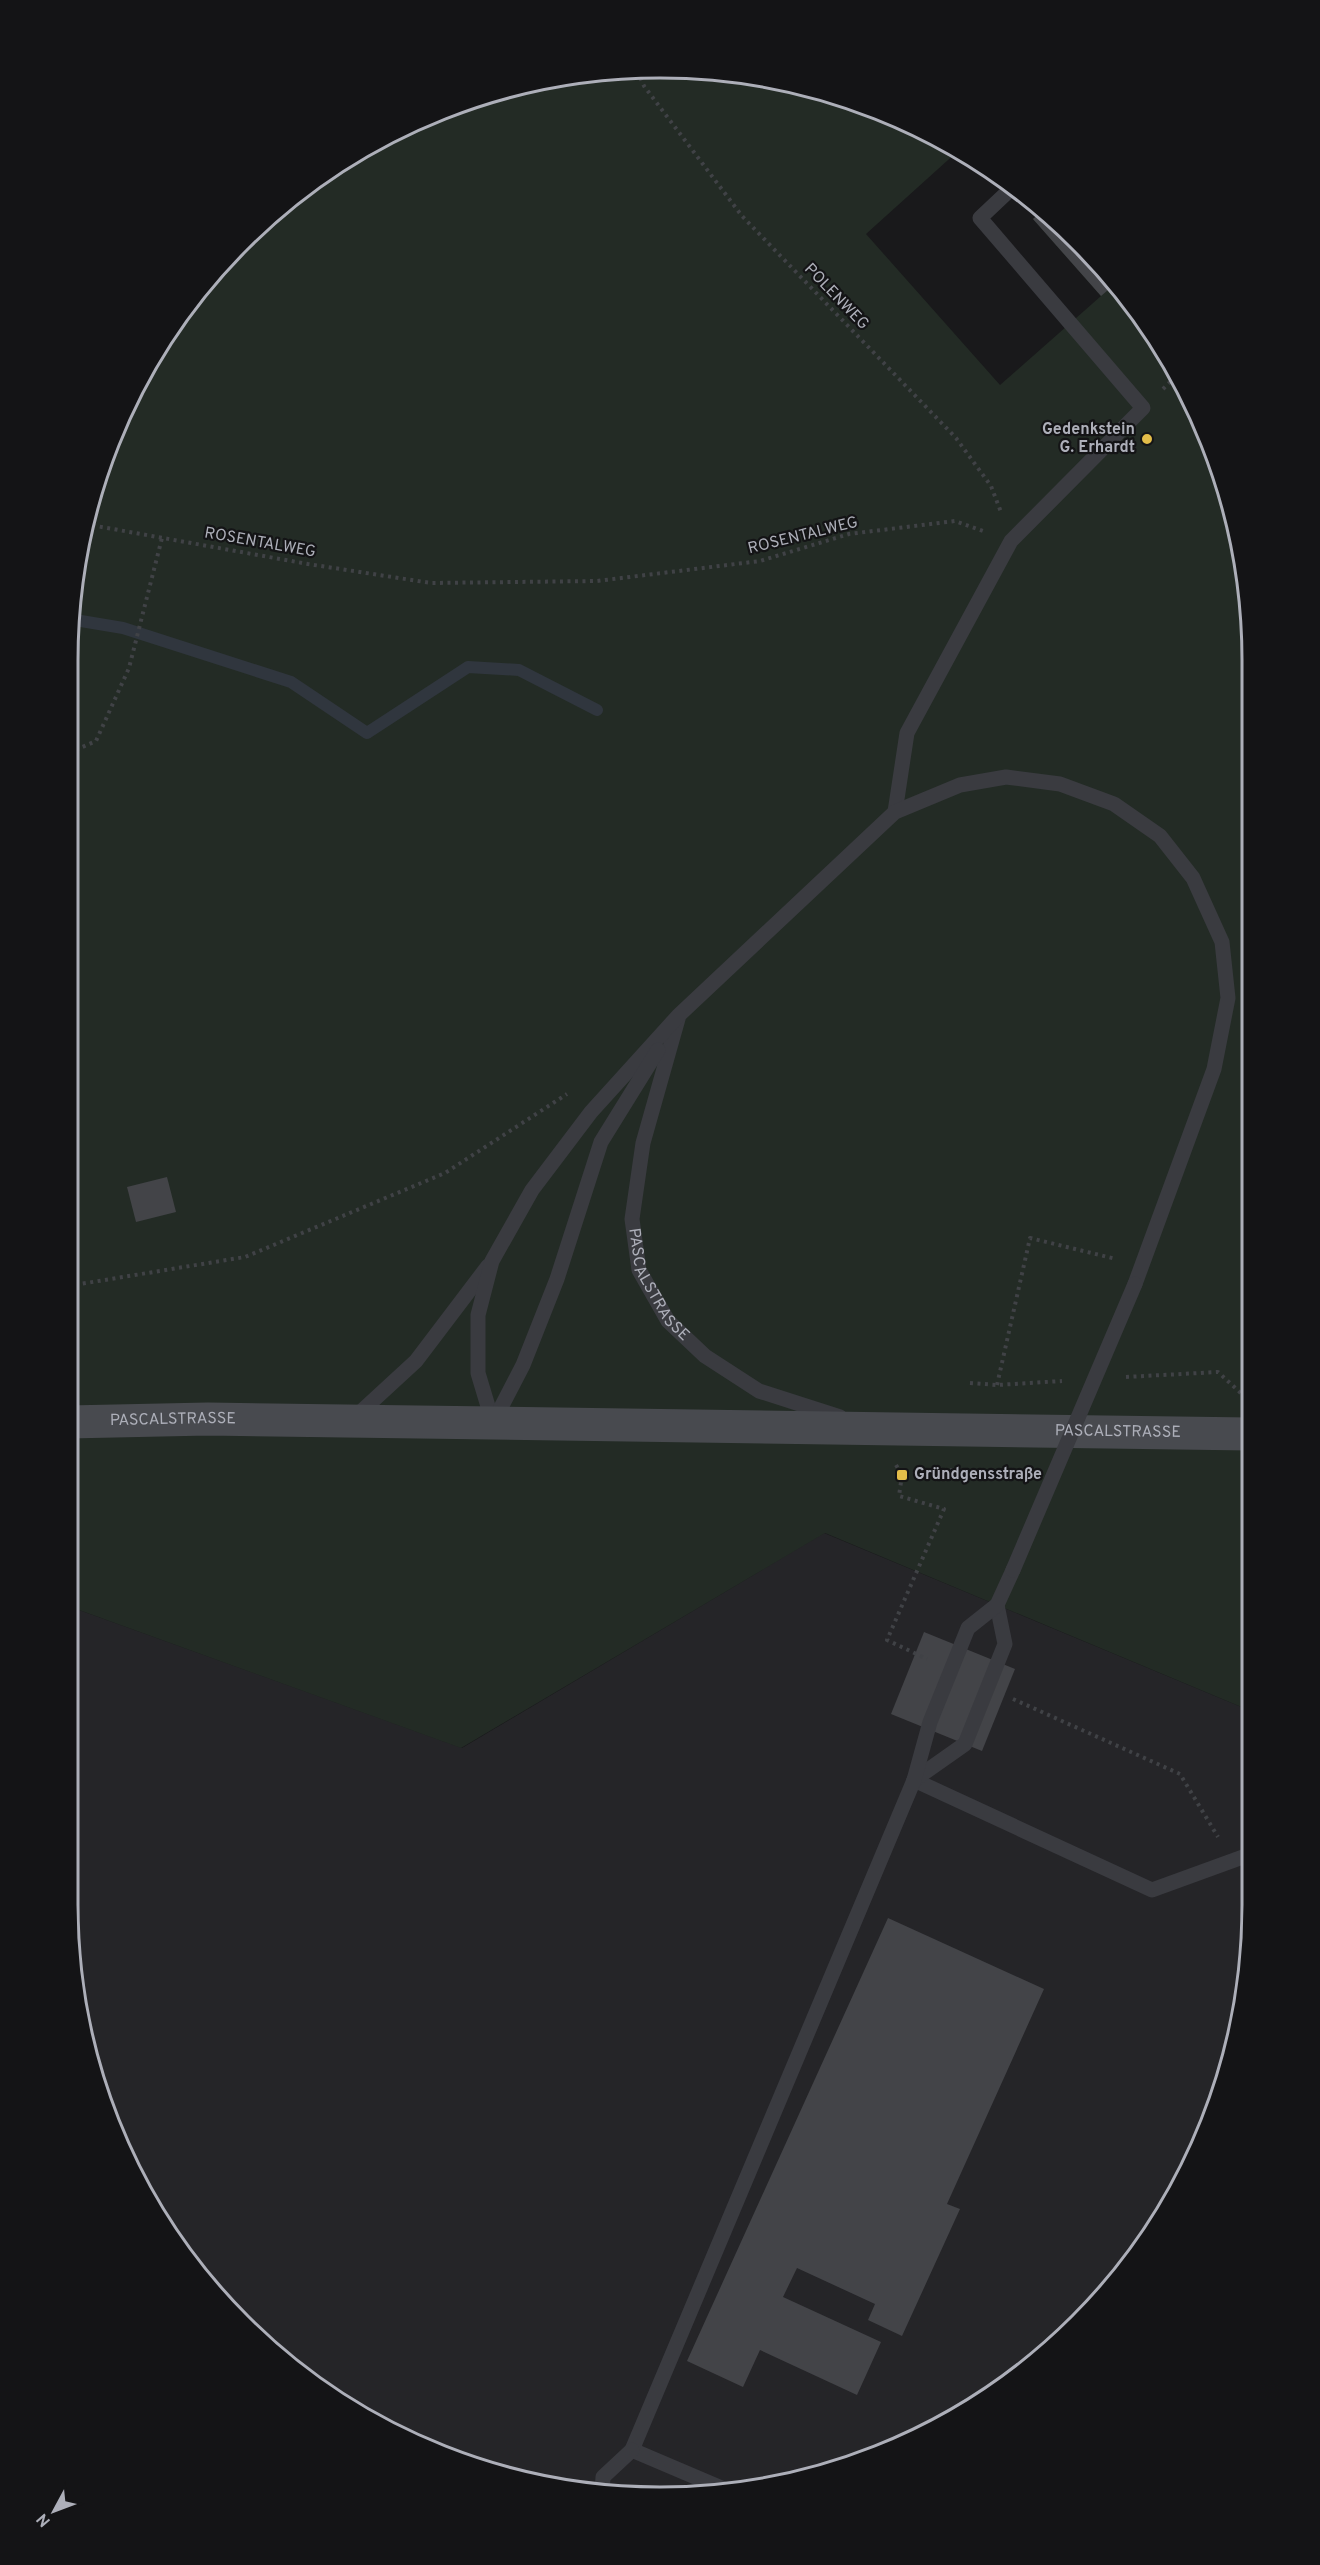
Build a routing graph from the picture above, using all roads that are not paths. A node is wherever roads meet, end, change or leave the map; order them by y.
1 (1007, 193) edge
2 (895, 812) junction
3 (678, 1016) junction
4 (492, 1261) junction
5 (351, 1421) junction
6 (78, 1422) edge
7 (494, 1423) junction
8 (878, 1430) junction
9 (1242, 1434) edge
10 (998, 1605) junction
11 (914, 1780) junction
12 (1242, 1857) edge
13 (632, 2450) junction
14 (603, 2484) edge
15 (713, 2484) edge

1 - 2 lane
2 - 3 lane
2 - 10 lane, bridge
3 - 4 lane
3 - 7 lane
3 - 8 lane, PASCALSTRASSE
4 - 5 lane
4 - 7 lane
5 - 6 street, PASCALSTRASSE
5 - 7 street, PASCALSTRASSE
7 - 8 street, PASCALSTRASSE
8 - 9 street, PASCALSTRASSE
10 - 11 lane
10 - 11 lane
11 - 12 lane
11 - 13 lane
13 - 14 lane
13 - 15 lane

